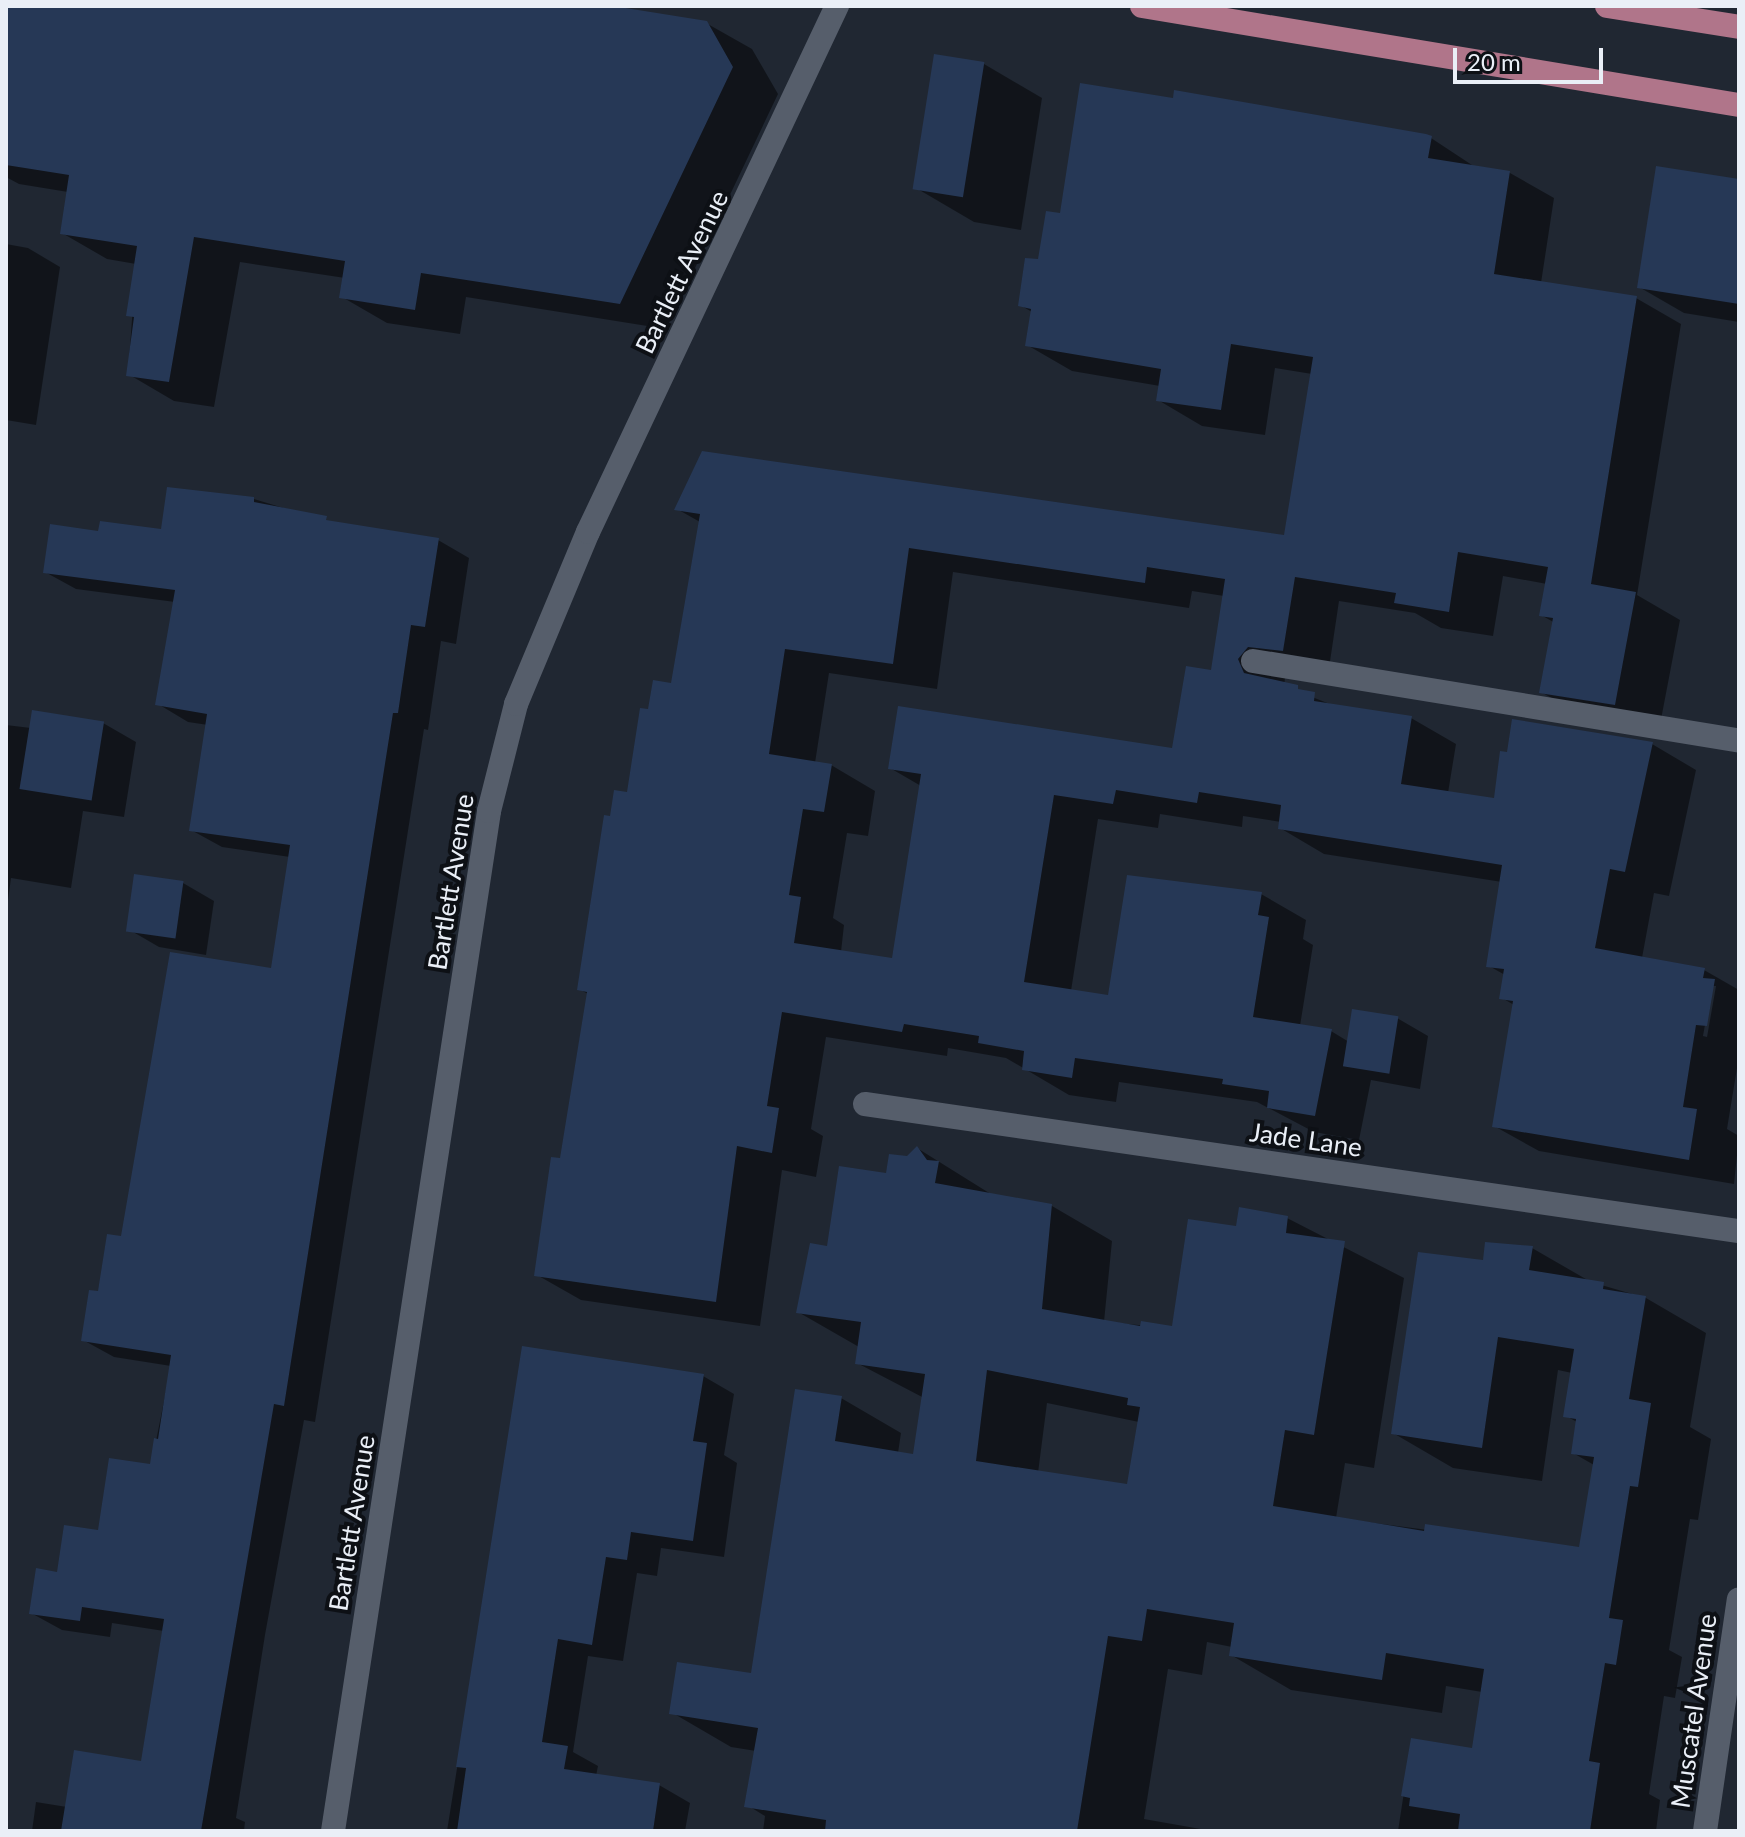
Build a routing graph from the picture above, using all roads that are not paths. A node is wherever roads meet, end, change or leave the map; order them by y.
1 (837, 6) edge
2 (1142, 6) edge
3 (1607, 6) edge
4 (1739, 27) edge
5 (1739, 105) edge
6 (1253, 661) dead end
7 (1739, 741) edge
8 (865, 1104) dead end
9 (1739, 1231) edge
10 (1739, 1599) edge
11 (333, 1831) edge
12 (1705, 1831) edge

1 - 11 street, Bartlett Avenue
2 - 5 main road
3 - 4 main road
6 - 7 street
8 - 9 street, Jade Lane
10 - 12 street, Muscatel Avenue

